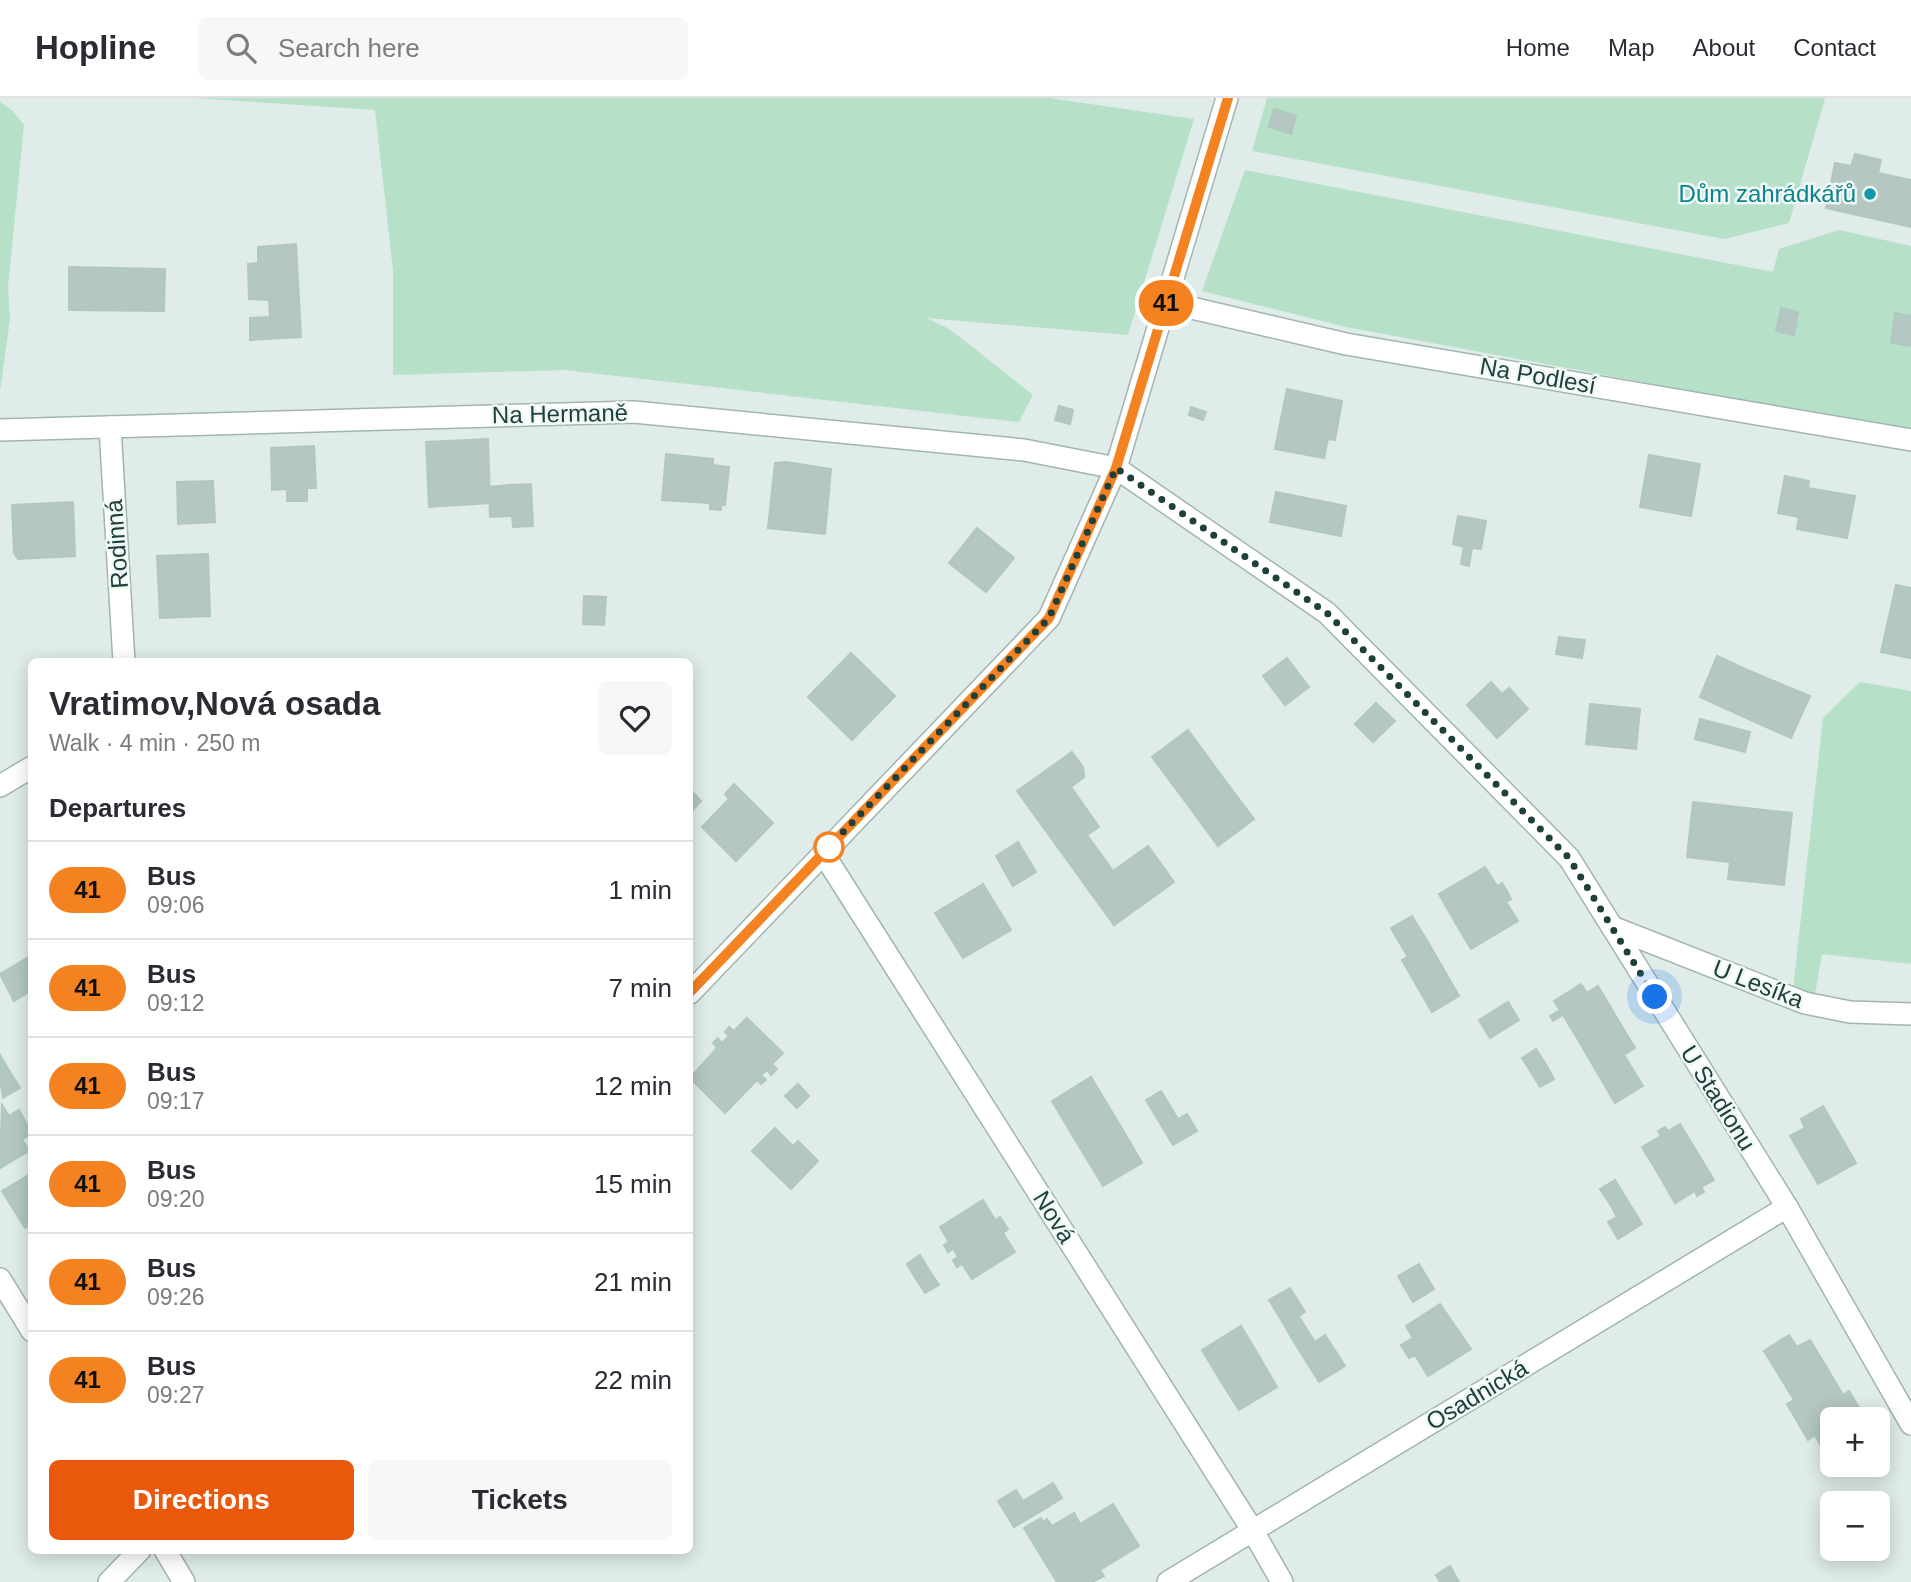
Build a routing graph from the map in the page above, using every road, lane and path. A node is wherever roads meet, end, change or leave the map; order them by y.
1 (1227, 98) edge
2 (1166, 302) junction
3 (110, 428) junction
4 (0, 430) edge
5 (1911, 440) edge
6 (1116, 468) junction
7 (124, 658) edge
8 (28, 769) edge
9 (0, 786) edge
10 (823, 853) junction
11 (1612, 927) junction
12 (693, 990) edge
13 (1911, 1014) edge
14 (1787, 1207) junction
15 (0, 1279) edge
16 (28, 1324) edge
17 (1911, 1424) edge
18 (1253, 1531) junction
19 (136, 1554) edge
20 (167, 1554) edge
21 (109, 1582) edge
22 (184, 1582) edge
23 (1168, 1582) edge
24 (1282, 1582) edge

1 - 2 street
2 - 5 street, Na Podlesí
2 - 6 street
3 - 4 street, Na Hermaně
3 - 6 street, Na Hermaně
3 - 7 street, Rodinná
6 - 10 street
6 - 11 street, U Stadionu
8 - 9 street
10 - 12 street
10 - 18 street, Nová
11 - 13 street, U Lesíka
11 - 14 street, U Stadionu
14 - 17 street, U Stadionu
14 - 18 street, Osadnická
15 - 16 street
18 - 23 street, Osadnická
18 - 24 street, Nová
19 - 21 street
20 - 22 street

